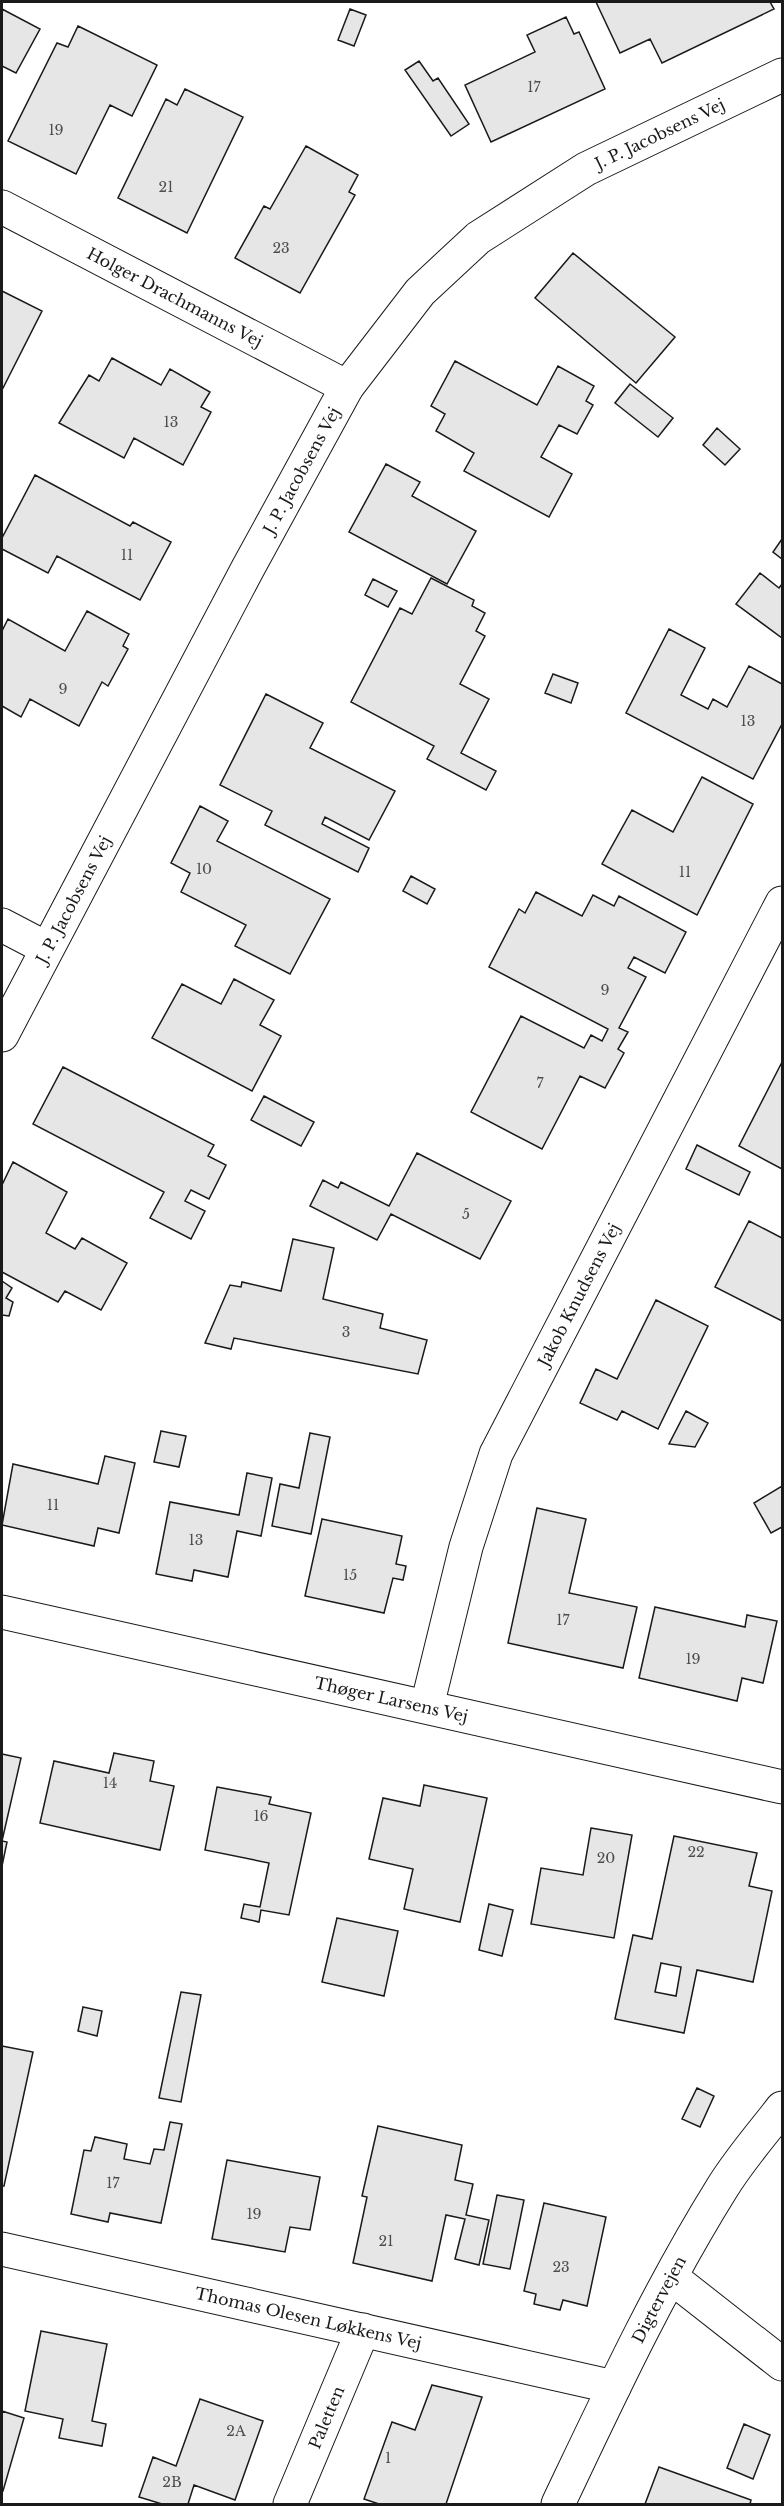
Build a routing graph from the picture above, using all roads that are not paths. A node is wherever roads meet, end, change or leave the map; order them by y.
1 (783, 75) edge
2 (2, 207) edge
3 (347, 387) junction
4 (783, 903) edge
5 (2, 925) edge
6 (46, 948) junction
7 (2, 1035) edge
8 (2, 1612) edge
9 (427, 1706) junction
10 (783, 1787) edge
11 (783, 2108) edge
12 (2, 2249) edge
13 (671, 2277) junction
14 (363, 2330) junction
15 (783, 2364) edge
16 (614, 2386) junction
17 (290, 2505) edge
18 (558, 2505) edge

1 - 3 street, J. P. Jacobsens Vej
2 - 3 street, Holger Drachmanns Vej
3 - 6 street, J. P. Jacobsens Vej
4 - 9 street, Jakob Knudsens Vej
5 - 6 street
6 - 7 street, J. P. Jacobsens Vej
8 - 9 street, Thøger Larsens Vej
9 - 10 street, Thøger Larsens Vej
11 - 13 street, Digtervejen
12 - 14 street, Thomas Olesen Løkkens Vej
13 - 15 street
13 - 16 street, Digtervejen
14 - 16 street, Thomas Olesen Løkkens Vej
14 - 17 street, Paletten
16 - 18 street, Digtervejen

